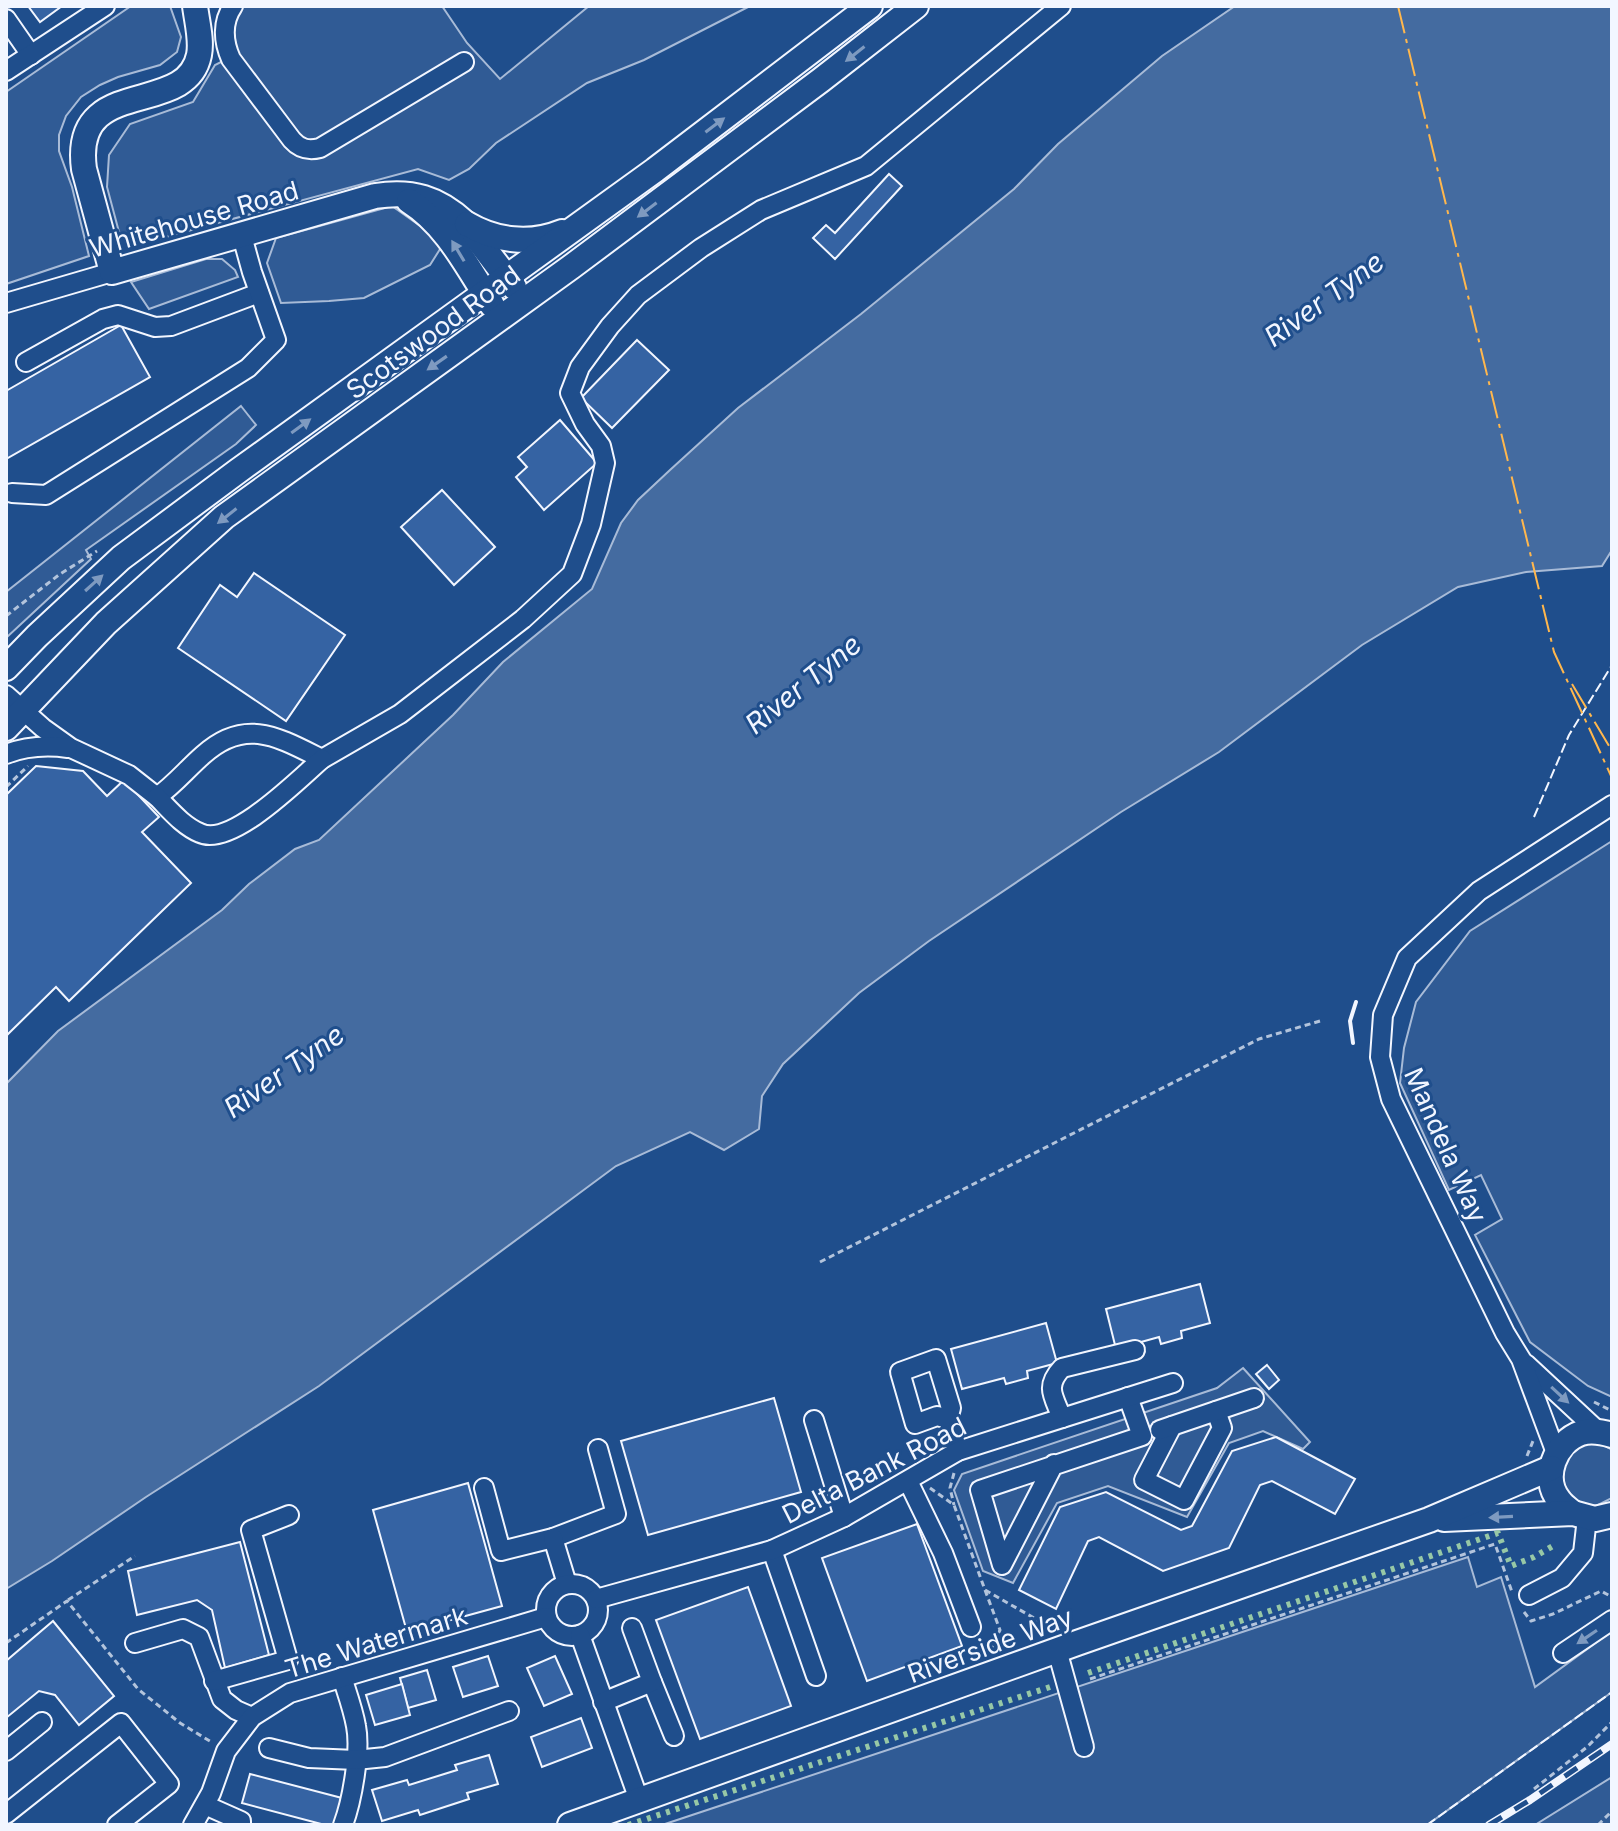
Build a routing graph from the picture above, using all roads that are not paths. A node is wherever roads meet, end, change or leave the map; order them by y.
1 (195, 6) edge
2 (233, 6) edge
3 (870, 6) edge
4 (916, 6) edge
5 (1061, 6) edge
6 (97, 8) edge
7 (6, 19) edge
8 (31, 55) junction
9 (464, 62) dead end
10 (6, 71) edge
11 (399, 195) junction
12 (465, 223) junction
13 (578, 226) junction
14 (242, 236) junction
15 (112, 272) junction
16 (507, 276) junction
17 (259, 293) junction
18 (484, 293) junction
19 (524, 301) junction
20 (6, 303) edge
21 (500, 317) junction
22 (26, 362) dead end
23 (12, 493) dead end
24 (6, 668) edge
25 (12, 711) edge
26 (71, 748) junction
27 (6, 754) edge
28 (322, 759) junction
29 (157, 797) junction
30 (1612, 805) edge
31 (1135, 1350) dead end
32 (1521, 1359) junction
33 (1173, 1383) dead end
34 (1128, 1397) junction
35 (1254, 1398) dead end
36 (1216, 1411) junction
37 (1062, 1418) junction
38 (948, 1419) dead end
39 (814, 1420) dead end
40 (1172, 1426) junction
41 (1605, 1433) edge
42 (1142, 1436) junction
43 (598, 1449) dead end
44 (958, 1451) junction
45 (1554, 1460) junction
46 (1054, 1464) junction
47 (911, 1478) junction
48 (484, 1488) dead end
49 (289, 1515) dead end
50 (1612, 1515) edge
51 (1580, 1516) junction
52 (844, 1517) junction
53 (1429, 1520) junction
54 (553, 1538) junction
55 (772, 1550) junction
56 (567, 1584) junction
57 (596, 1599) junction
58 (1522, 1601) road end
59 (546, 1617) junction
60 (1612, 1620) edge
61 (971, 1627) dead end
62 (632, 1628) dead end
63 (580, 1635) junction
64 (1059, 1642) junction
65 (135, 1643) dead end
66 (1563, 1653) dead end
67 (816, 1676) dead end
68 (342, 1677) junction
69 (214, 1681) junction
70 (652, 1682) junction
71 (603, 1702) junction
72 (509, 1711) dead end
73 (252, 1717) junction
74 (42, 1722) dead end
75 (674, 1736) dead end
76 (1084, 1747) dead end
77 (269, 1748) dead end
78 (6, 1751) edge
79 (356, 1760) junction
80 (639, 1800) junction
81 (205, 1805) junction
82 (8, 1808) edge
83 (25, 1825) edge
84 (117, 1825) edge
85 (193, 1825) edge
86 (241, 1825) edge
87 (343, 1825) edge
88 (570, 1825) edge

1 - 15 main road
2 - 9 street
13 -> 3 main road, Scotswood Road
4 -> 19 main road, Scotswood Road
5 - 28 street
6 - 8 street
7 - 8 street
8 - 10 street
11 - 12 main road, Whitehouse Road
11 - 14 main road, Whitehouse Road
18 -> 11 main road
12 - 13 main road
12 - 16 main road, Whitehouse Road
13 - 16 main road, Scotswood Road
14 - 15 main road, Whitehouse Road
14 - 17 street
15 - 20 street, Whitehouse Road
16 - 18 main road, Scotswood Road
16 - 19 main road, Whitehouse Road
17 - 22 street
17 - 23 street
18 - 21 main road
24 -> 18 main road, Scotswood Road
19 - 21 main road, Scotswood Road
21 -> 25 main road, Scotswood Road
25 - 26 street
26 - 27 street
26 - 29 street
28 - 29 street
28 - 29 street
30 - 32 street, Mandela Way
31 - 37 street
32 -> 41 street, Mandela Way
32 - 45 street, Mandela Way
33 - 34 street, Delta Bank Road
34 - 37 street, Delta Bank Road
34 - 42 street
35 - 36 street
36 - 40 street
36 - 40 street
37 - 44 street, Delta Bank Road
38 - 44 street
39 - 52 street
40 - 42 street
41 - 45 main road
42 - 46 street
43 - 54 street
44 - 47 street, Delta Bank Road
45 - 51 main road
45 - 53 main road
46 - 46 street
47 - 52 street, Delta Bank Road
47 - 61 street
48 - 54 street
49 - 69 street
50 - 51 main road
51 -> 53 main road
51 - 58 street
52 - 55 street, Delta Bank Road
53 - 64 main road, Riverside Way
54 - 56 street
55 - 57 street, Delta Bank Road
55 - 67 street
56 - 57 street
56 - 59 street
57 - 63 street
59 - 63 street
59 - 68 street, The Watermark
60 -> 66 street
62 - 70 street
63 - 71 street
64 - 76 street
64 - 80 main road, Riverside Way
65 - 69 street
68 - 73 street, The Watermark
68 - 79 street
69 - 73 street
70 - 71 street
70 - 75 street
71 - 80 street
72 - 79 street
73 - 81 street, The Watermark
74 - 78 street
77 - 79 street
79 - 87 street
80 - 88 main road, Riverside Way
81 - 85 street, The Watermark
81 - 86 street
82 - 83 street
82 - 84 street

